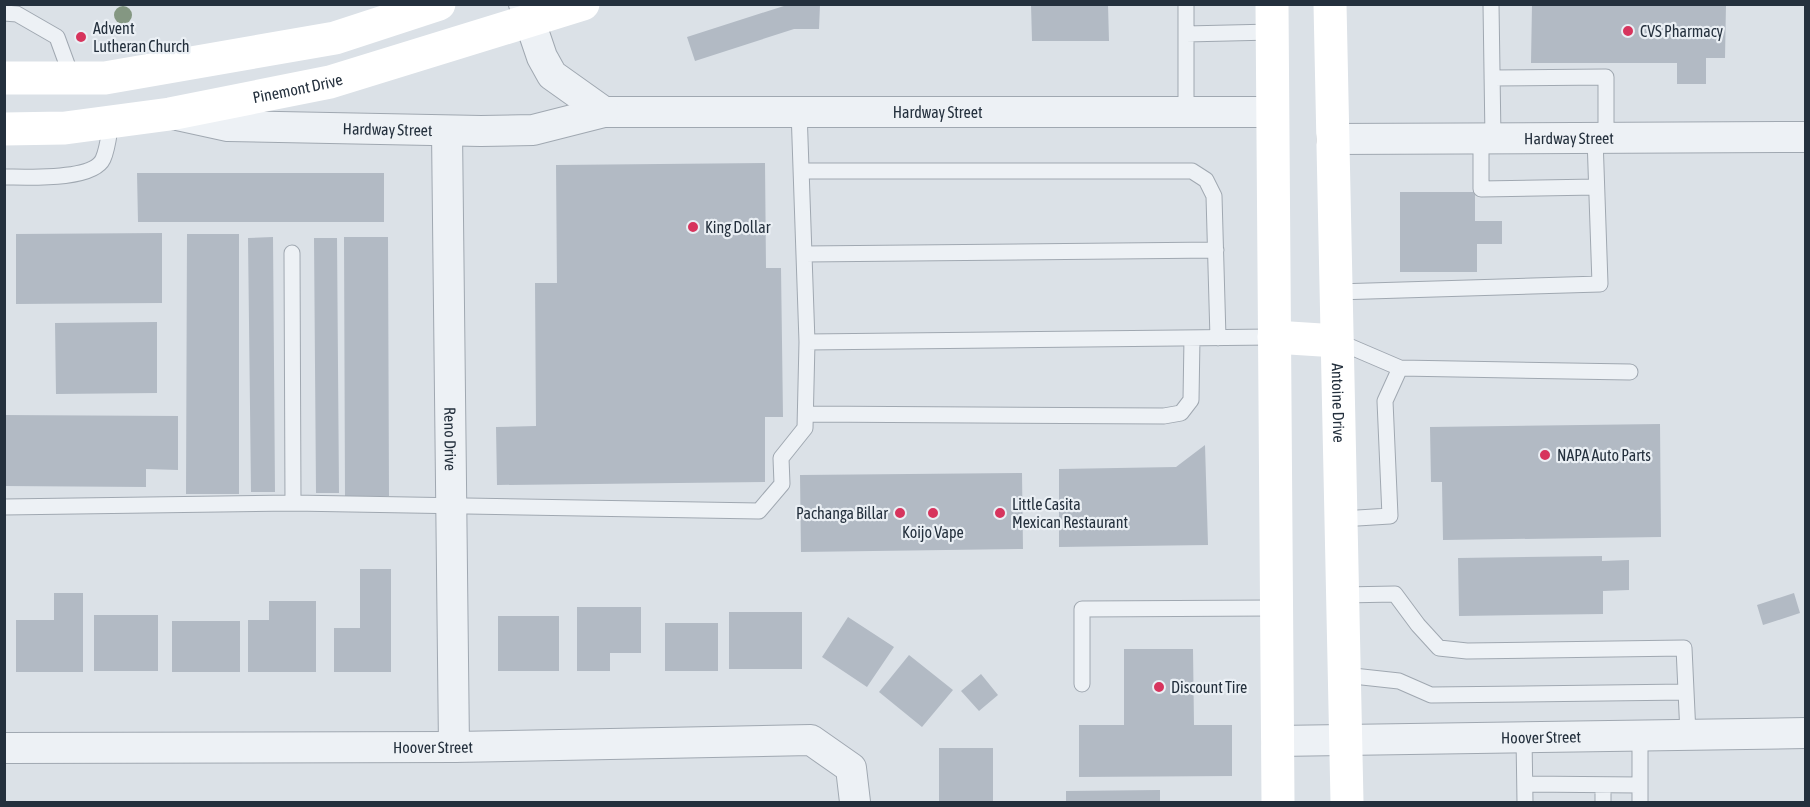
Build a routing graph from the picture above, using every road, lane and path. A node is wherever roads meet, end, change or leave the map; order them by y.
1 (439, 4) edge
2 (583, 4) edge
3 (1186, 4) edge
4 (1330, 4) edge
5 (1491, 4) edge
6 (4, 13) edge
7 (527, 13) edge
8 (1272, 19) edge
9 (1186, 34) junction
10 (4, 78) edge
11 (72, 78) junction
12 (105, 78) junction
13 (1492, 78) junction
14 (800, 110) junction
15 (1186, 111) junction
16 (604, 112) junction
17 (1271, 112) junction
18 (170, 114) junction
19 (111, 122) junction
20 (4, 129) edge
21 (447, 131) junction
22 (1806, 137) edge
23 (1600, 138) junction
24 (1332, 139) junction
25 (1487, 139) junction
26 (802, 171) junction
27 (4, 177) edge
28 (1596, 187) junction
29 (1216, 250) junction
30 (292, 253) dead end
31 (804, 254) junction
32 (1336, 292) junction
33 (1274, 337) junction
34 (1192, 338) junction
35 (1218, 338) junction
36 (1337, 341) junction
37 (807, 342) junction
38 (1400, 368) junction
39 (1630, 372) dead end
40 (806, 414) junction
41 (292, 503) junction
42 (451, 504) junction
43 (4, 507) edge
44 (1341, 519) junction
45 (1343, 595) junction
46 (1276, 608) junction
47 (1344, 675) junction
48 (1082, 684) dead end
49 (1686, 692) junction
50 (1806, 733) edge
51 (1688, 734) junction
52 (1640, 735) junction
53 (1524, 737) junction
54 (1346, 740) junction
55 (1277, 741) junction
56 (454, 747) junction
57 (4, 748) edge
58 (1525, 784) junction
59 (1603, 784) junction
60 (1639, 785) junction
61 (855, 802) edge
62 (1278, 802) edge
63 (1347, 802) edge
64 (1525, 802) edge
65 (1603, 802) edge
66 (1640, 802) edge

1 - 12 main road
2 - 7 main road, Pinemont Drive
3 - 9 lane
4 - 24 main road, Antoine Drive
5 - 13 lane
6 - 11 lane
7 - 16 street
7 - 18 main road, Pinemont Drive
8 - 9 lane
8 - 17 main road
9 - 15 lane
10 - 11 main road
11 - 12 main road
12 - 19 main road
13 - 23 lane
13 - 25 lane
14 - 15 street, Hardway Street
14 - 16 street, Hardway Street
14 - 26 lane
15 - 17 street, Hardway Street
16 - 21 street, Hardway Street
17 - 33 main road
18 - 19 main road, Pinemont Drive
18 - 21 street, Hardway Street
19 - 20 main road, Pinemont Drive
19 - 27 lane
21 - 42 street, Reno Drive
22 - 23 street, Hardway Street
23 - 25 street, Hardway Street
23 - 28 lane
24 - 25 street, Hardway Street
24 - 32 main road, Antoine Drive
25 - 28 lane
26 - 29 lane
26 - 31 lane
28 - 32 lane
29 - 31 lane
29 - 35 lane
30 - 41 lane
31 - 37 lane
32 - 36 main road, Antoine Drive
33 - 35 lane
33 - 36 main road
33 - 46 main road
34 - 35 lane
34 - 37 lane
34 - 40 lane
36 - 38 lane
36 - 44 main road, Antoine Drive
37 - 40 lane
38 - 39 lane
38 - 44 lane
40 - 42 lane
41 - 42 lane
41 - 43 lane
42 - 56 street, Reno Drive
44 - 45 main road, Antoine Drive
45 - 47 main road, Antoine Drive
45 - 49 lane
46 - 48 lane
46 - 55 main road
47 - 49 lane
47 - 54 main road, Antoine Drive
49 - 51 lane
50 - 51 street, Hoover Street
51 - 52 street, Hoover Street
52 - 53 street, Hoover Street
52 - 60 lane
53 - 54 street, Hoover Street
53 - 58 lane
54 - 55 street, Hoover Street
54 - 63 main road, Antoine Drive
55 - 62 main road
56 - 57 street, Hoover Street
56 - 61 street, Hoover Street
58 - 59 lane
58 - 64 lane
59 - 60 lane
59 - 65 lane
60 - 66 lane

